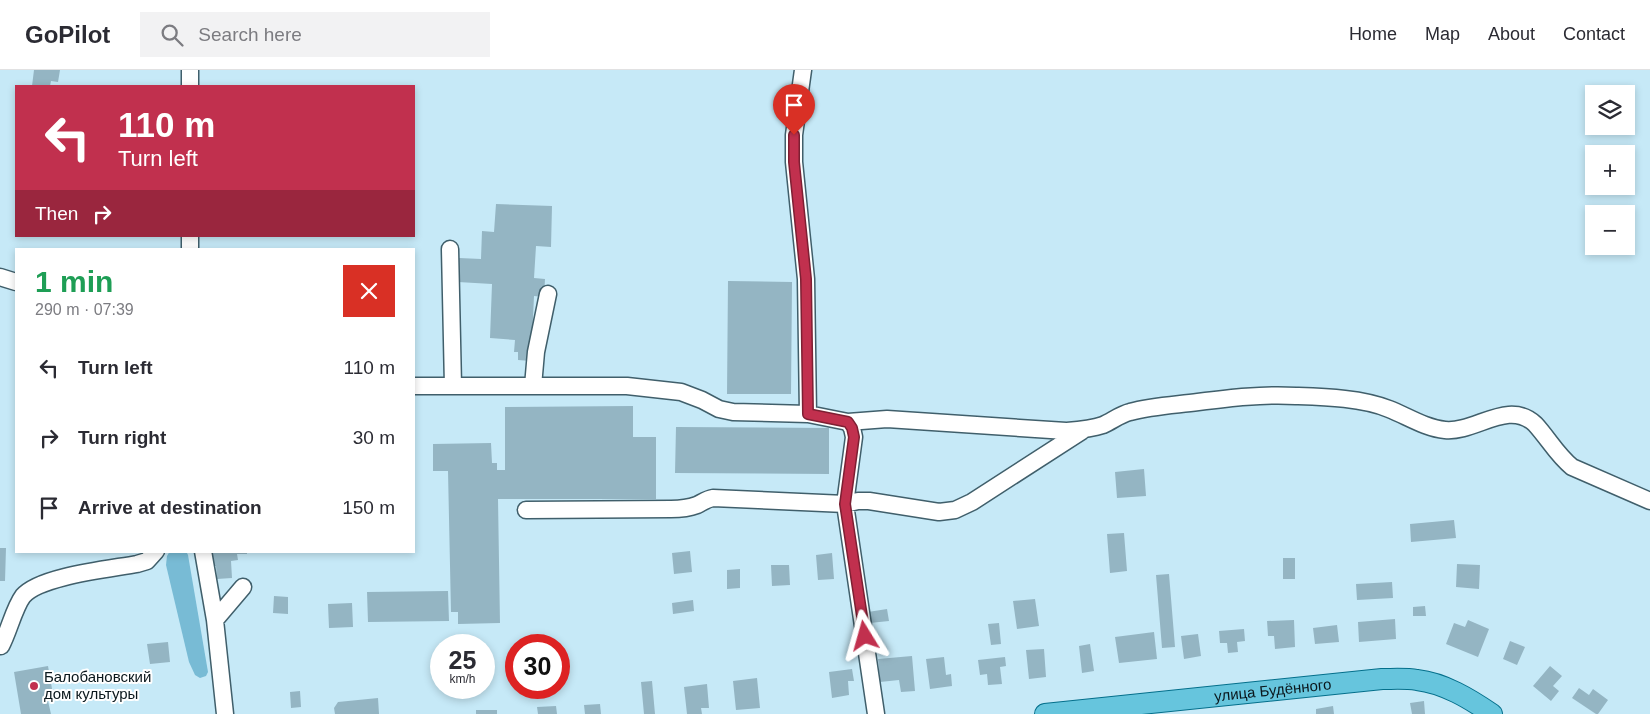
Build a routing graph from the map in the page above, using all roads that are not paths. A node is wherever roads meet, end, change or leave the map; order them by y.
1 (190, 70) edge
2 (803, 70) edge
3 (190, 85) edge
4 (450, 249) dead end
5 (0, 277) edge
6 (15, 282) edge
7 (548, 294) dead end
8 (639, 375) dead end
9 (415, 386) edge
10 (453, 386) junction
11 (533, 386) junction
12 (627, 386) junction
13 (808, 414) junction
14 (848, 422) junction
15 (1084, 430) junction
16 (1650, 501) edge
17 (845, 504) junction
18 (526, 510) dead end
19 (154, 553) edge
20 (203, 553) edge
21 (243, 587) dead end
22 (215, 620) junction
23 (1, 646) dead end
24 (225, 714) edge
25 (876, 714) edge
26 (1045, 714) edge
27 (1492, 714) edge

1 - 3 street
2 - 13 street
4 - 10 street
5 - 6 street
7 - 11 street
8 - 12 street
9 - 10 street
10 - 11 street
11 - 12 street
12 - 13 street
13 - 14 street
14 - 15 street
14 - 17 street
15 - 16 street
15 - 17 street
17 - 18 street
17 - 25 street
19 - 23 street
20 - 22 street
21 - 22 street
22 - 24 street
26 - 27 main road, улица Будённого

